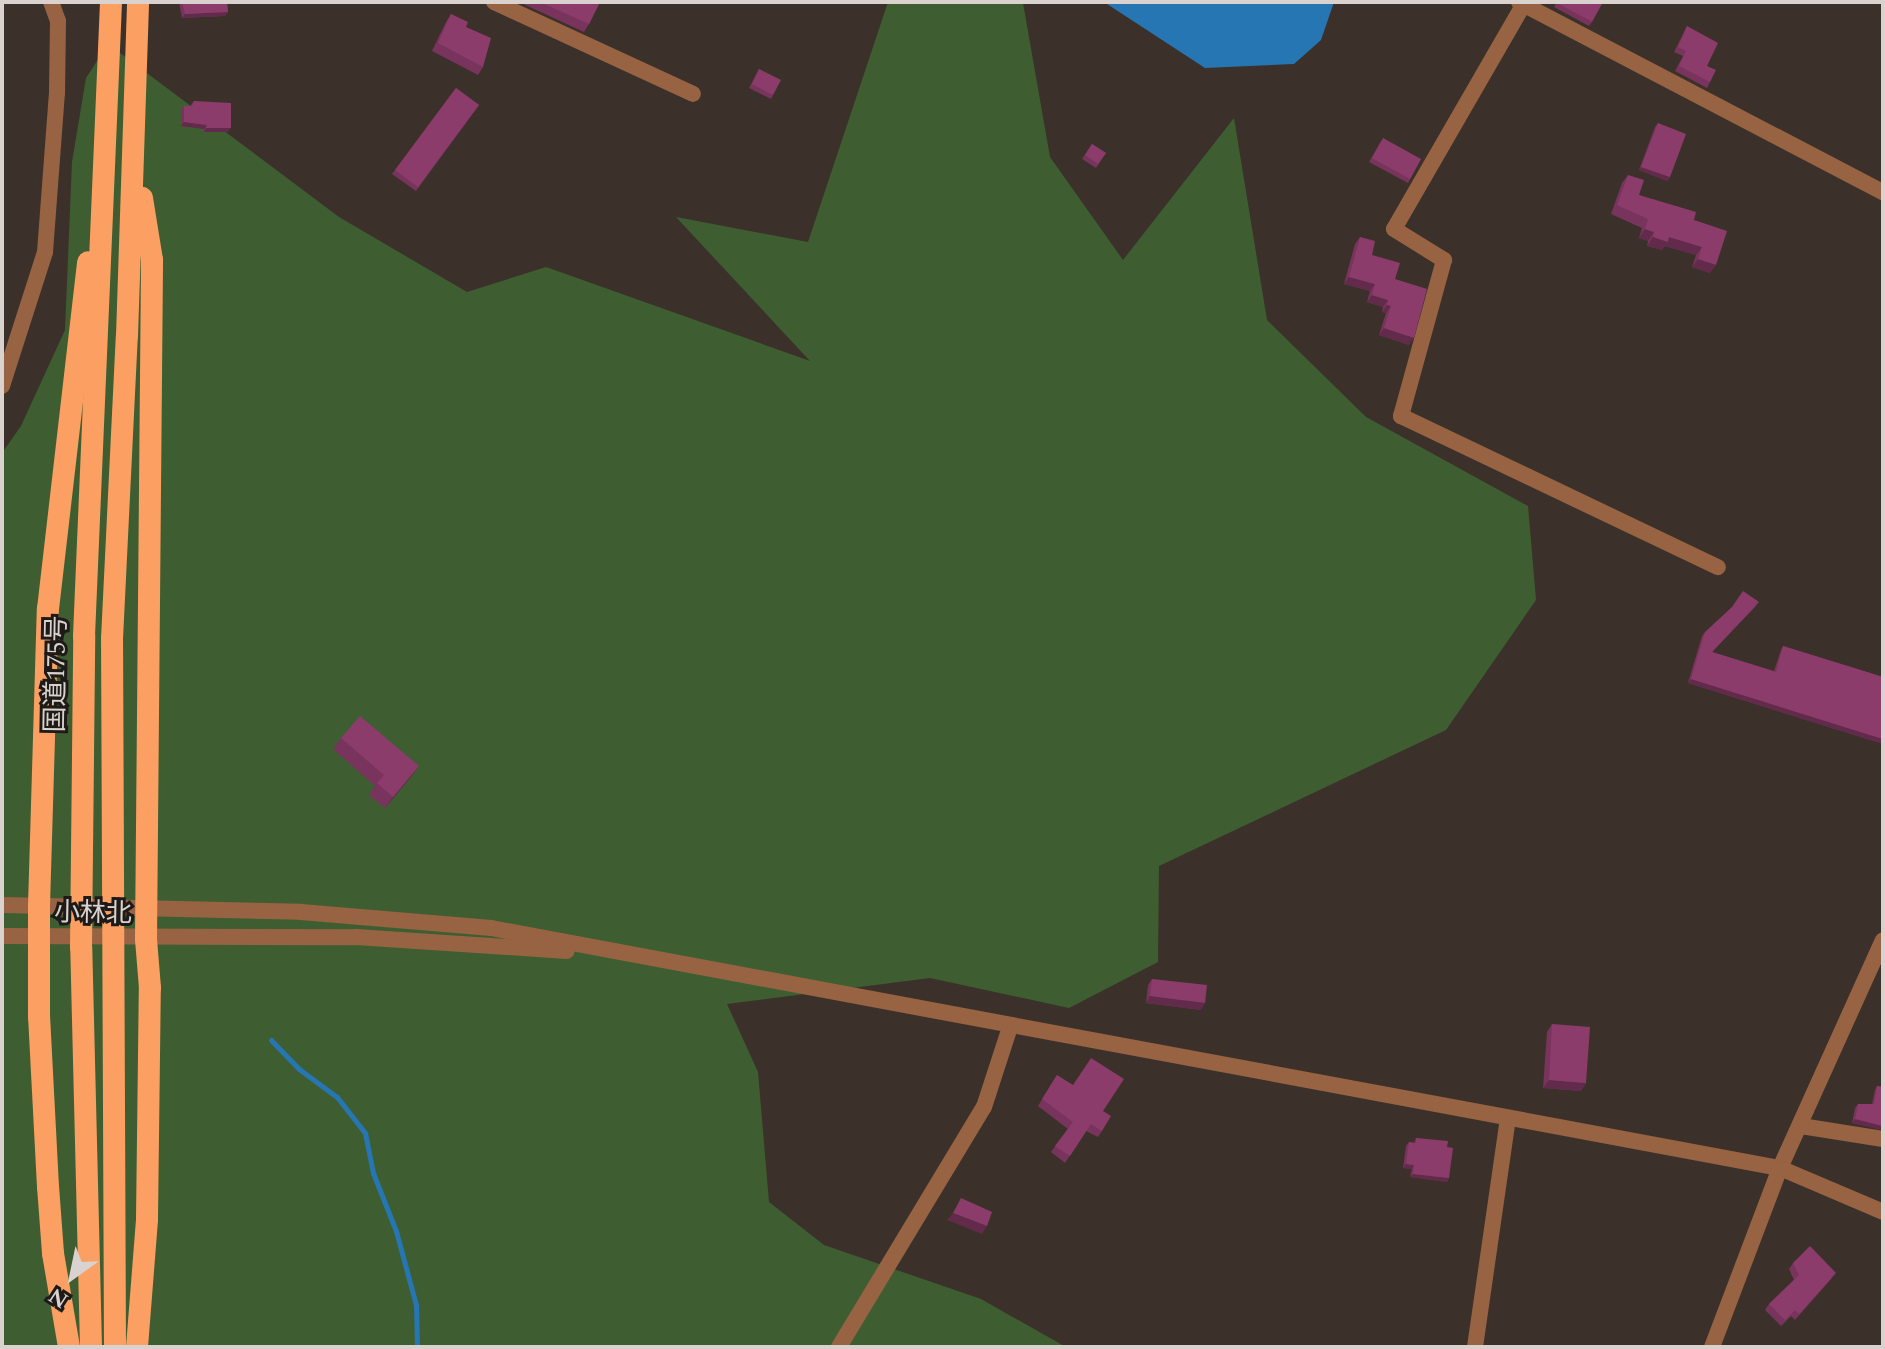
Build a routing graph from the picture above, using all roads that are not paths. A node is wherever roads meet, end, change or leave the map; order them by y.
1 (51, 2) edge
2 (111, 2) edge
3 (138, 2) edge
4 (494, 2) edge
5 (1523, 3) edge
6 (693, 94) dead end
7 (107, 142) junction
8 (133, 144) junction
9 (1883, 192) edge
10 (2, 386) edge
11 (1718, 567) dead end
12 (2, 905) edge
13 (39, 906) junction
14 (147, 907) junction
15 (2, 936) edge
16 (38, 937) junction
17 (146, 939) junction
18 (1883, 940) edge
19 (636, 955) junction
20 (1010, 1027) junction
21 (1508, 1118) junction
22 (1801, 1126) junction
23 (1883, 1139) edge
24 (1780, 1168) junction
25 (1883, 1212) edge
26 (69, 1347) edge
27 (91, 1347) edge
28 (115, 1347) edge
29 (137, 1347) edge
30 (839, 1347) edge
31 (1475, 1347) edge
32 (1712, 1347) edge

1 - 10 street
2 - 7 highway, 国道175号
3 - 8 highway
4 - 6 street
5 - 9 street
5 - 11 street
7 - 13 highway
7 - 27 highway, 国道175号
8 - 14 highway
8 - 28 highway
12 - 13 street
13 - 14 street
13 - 16 highway
14 - 17 highway
14 - 19 street
15 - 16 street, 小林北
16 - 17 street, 小林北
16 - 26 highway
17 - 19 street, 小林北
17 - 29 highway
18 - 22 street
19 - 20 street
20 - 21 street
20 - 30 street
21 - 24 street
21 - 31 street
22 - 23 street
22 - 24 street
24 - 25 street
24 - 32 street

